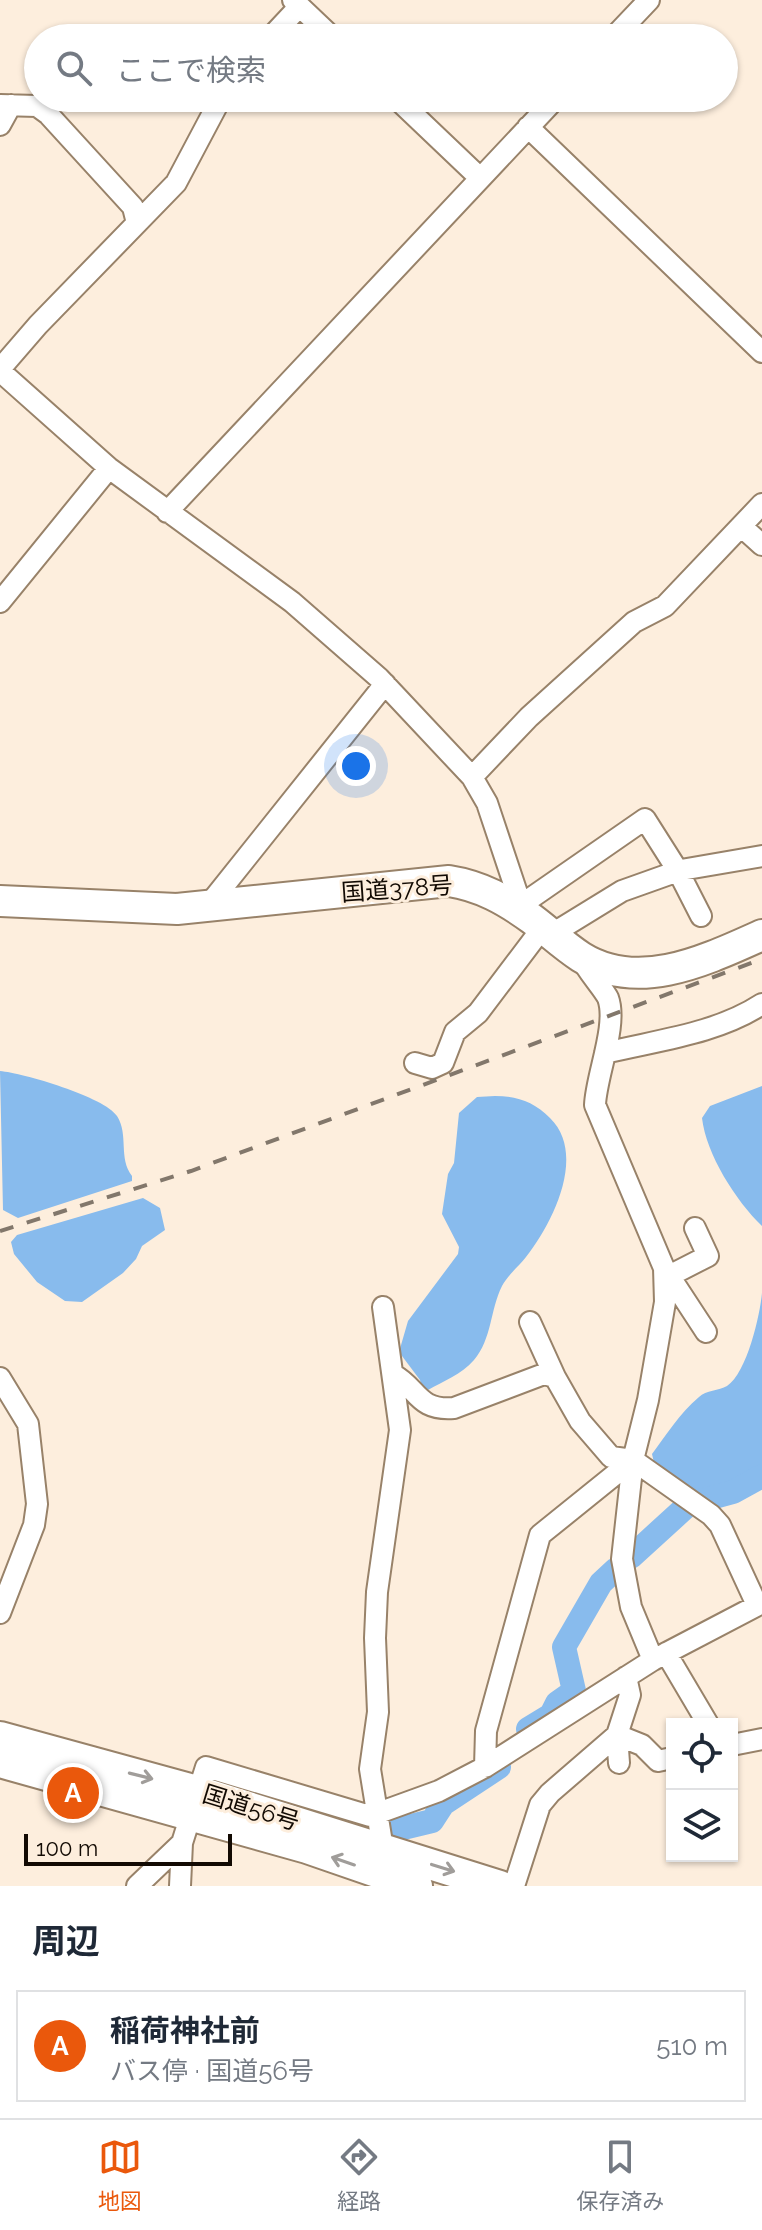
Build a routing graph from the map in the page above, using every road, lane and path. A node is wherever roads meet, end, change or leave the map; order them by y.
1 (641, 3) edge
2 (296, 4) edge
3 (281, 24) edge
4 (318, 24) edge
5 (624, 24) edge
6 (5, 105) edge
7 (45, 112) edge
8 (214, 112) edge
9 (411, 112) edge
10 (542, 112) edge
11 (0, 125) edge
12 (528, 127) junction
13 (480, 178) junction
14 (137, 223) junction
15 (762, 352) edge
16 (0, 370) edge
17 (109, 468) junction
18 (762, 504) edge
19 (167, 512) junction
20 (741, 526) junction
21 (762, 545) edge
22 (0, 602) edge
23 (385, 684) junction
24 (472, 777) junction
25 (762, 856) edge
26 (678, 871) junction
27 (0, 901) edge
28 (207, 907) junction
29 (701, 916) dead end
30 (535, 919) junction
31 (762, 935) edge
32 (580, 956) junction
33 (762, 1004) edge
34 (605, 1053) junction
35 (415, 1063) dead end
36 (695, 1228) dead end
37 (668, 1277) junction
38 (383, 1307) dead end
39 (530, 1322) dead end
40 (706, 1332) dead end
41 (394, 1375) junction
42 (555, 1377) junction
43 (0, 1379) edge
44 (633, 1460) junction
45 (760, 1604) edge
46 (0, 1613) edge
47 (660, 1657) junction
48 (626, 1677) junction
49 (704, 1718) edge
50 (617, 1735) junction
51 (0, 1737) edge
52 (762, 1739) edge
53 (738, 1744) edge
54 (666, 1759) edge
55 (0, 1762) edge
56 (619, 1763) dead end
57 (485, 1767) junction
58 (376, 1813) junction
59 (190, 1816) junction
60 (383, 1849) junction
61 (137, 1886) edge
62 (180, 1886) edge
63 (417, 1886) edge
64 (500, 1886) edge
65 (514, 1886) edge

1 - 5 street
2 - 3 street
2 - 4 street
6 - 11 street
7 - 14 street
8 - 14 street
9 - 13 street
10 - 12 street
12 - 13 street
12 - 15 street
13 - 19 street
14 - 16 street
16 - 17 street
17 - 19 street
17 - 22 street
18 - 20 street
19 - 23 street
20 - 21 street
20 - 24 street
23 - 24 street
23 - 28 street
24 - 30 street
25 - 26 street
26 - 29 street
26 - 30 street
26 - 30 street
27 - 28 highway, 国道378号
28 - 30 highway, 国道378号
30 - 32 highway, 国道378号
30 - 35 street
31 - 32 highway, 国道378号
32 - 34 street
33 - 34 street
34 - 37 street
36 - 37 street
37 - 40 street
37 - 44 street
38 - 41 street
39 - 42 street
41 - 42 street
41 - 58 street
42 - 44 street
43 - 46 street
44 - 45 street
44 - 47 street
44 - 57 street
45 - 47 street
47 - 48 street
47 - 49 street
48 - 50 street
48 - 57 street
50 - 54 street
50 - 56 street
50 - 65 street
51 -> 59 highway, 国道56号
52 - 53 street
55 - 59 highway, 国道56号
57 - 58 street
58 - 59 street
58 - 60 street
59 - 60 highway, 国道56号
59 - 61 street
59 - 62 street
63 -> 59 highway, 国道56号
60 -> 64 highway, 国道56号

